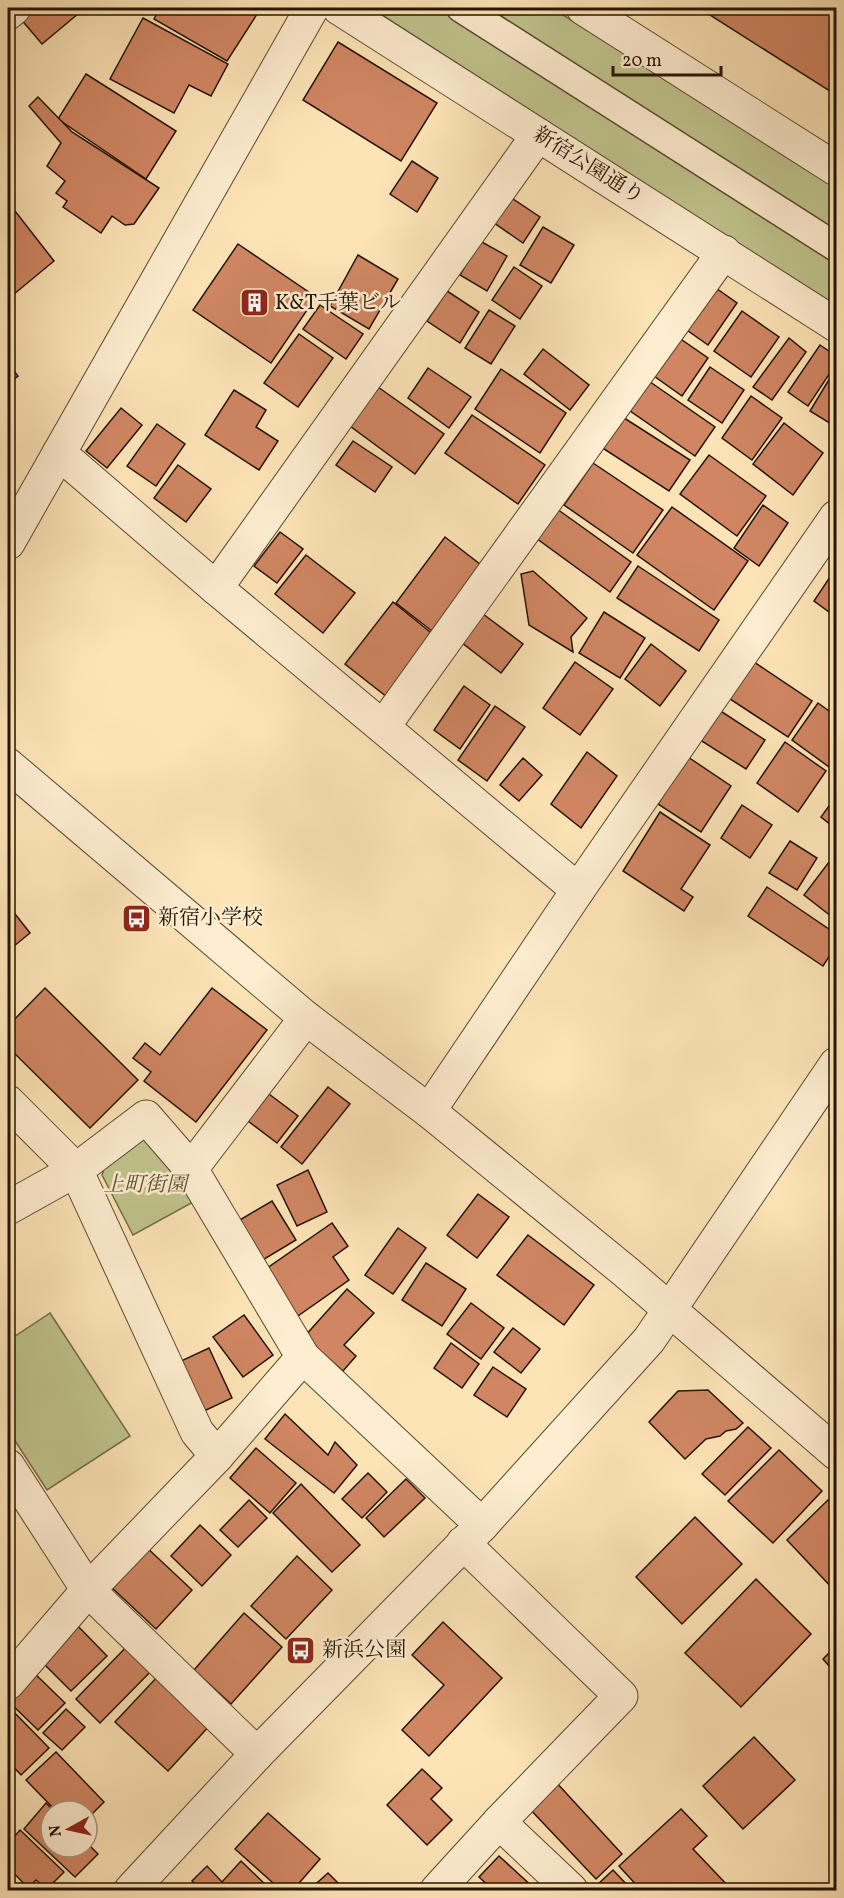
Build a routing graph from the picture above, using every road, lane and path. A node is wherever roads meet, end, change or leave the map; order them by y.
1 (14, 8) edge
2 (312, 8) edge
3 (339, 8) edge
4 (461, 8) edge
5 (583, 8) edge
6 (8, 13) edge
7 (538, 135) junction
8 (837, 169) edge
9 (837, 247) edge
10 (724, 252) junction
11 (837, 325) edge
12 (59, 453) junction
13 (837, 518) edge
14 (8, 543) edge
15 (216, 588) junction
16 (383, 727) junction
17 (8, 765) edge
18 (578, 890) junction
19 (306, 1018) junction
20 (837, 1064) edge
21 (8, 1102) edge
22 (429, 1111) junction
23 (191, 1169) junction
24 (76, 1170) junction
25 (8, 1208) edge
26 (668, 1309) junction
27 (303, 1357) junction
28 (837, 1453) edge
29 (217, 1456) junction
30 (8, 1466) edge
31 (472, 1534) junction
32 (88, 1590) junction
33 (8, 1683) edge
34 (257, 1754) junction
35 (500, 1822) junction
36 (131, 1890) edge
37 (437, 1890) edge
38 (571, 1890) edge

1 - 6 street
2 - 12 street
3 - 7 street, 新宿公園通り
4 - 9 street
5 - 8 street
7 - 10 street, 新宿公園通り
7 - 15 street
10 - 11 street, 新宿公園通り
10 - 16 street
12 - 14 street
12 - 15 street
13 - 18 street
15 - 16 street
16 - 18 street
17 - 19 street
18 - 22 street
19 - 22 street
19 - 23 street
20 - 26 street
21 - 24 street
22 - 26 street
23 - 24 street
23 - 27 street
24 - 25 street
24 - 29 street
26 - 28 street
26 - 31 street
27 - 29 street
27 - 31 street
29 - 32 street
30 - 32 street
31 - 34 street
31 - 35 street
32 - 33 street
32 - 34 street
34 - 36 street
35 - 37 street
35 - 38 street

